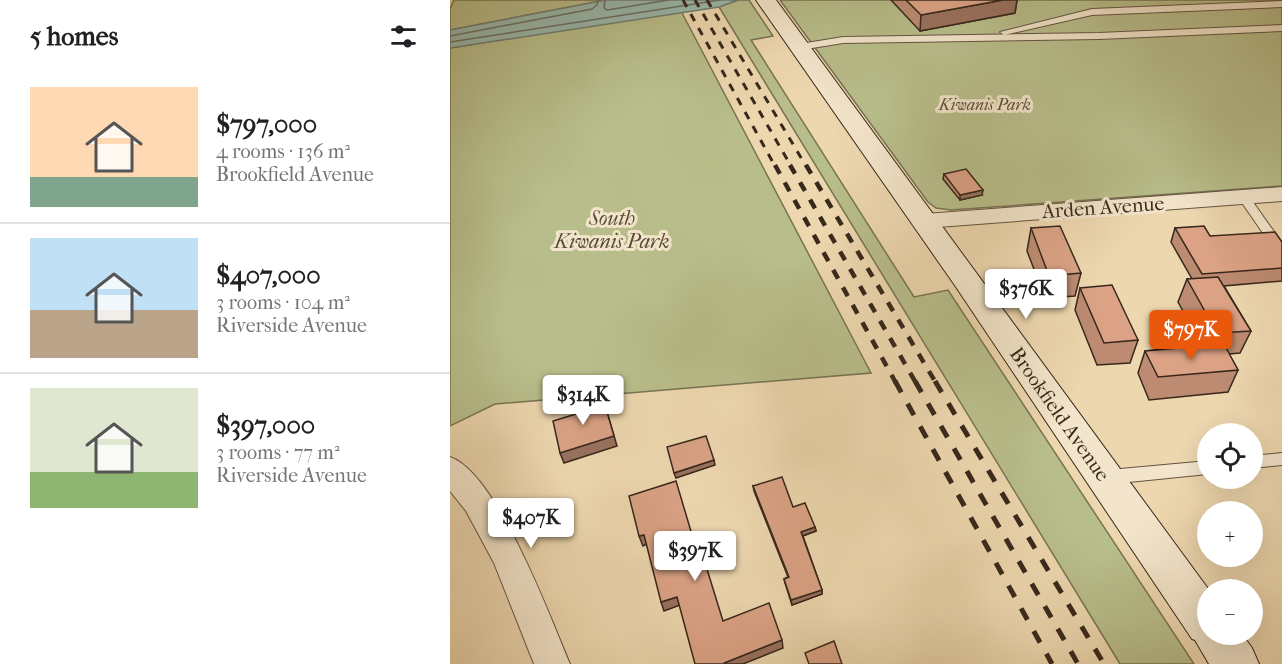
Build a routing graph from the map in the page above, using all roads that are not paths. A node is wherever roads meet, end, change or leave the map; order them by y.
1 (766, 0) edge
2 (1282, 4) edge
3 (1282, 28) edge
4 (975, 38) junction
5 (800, 47) junction
6 (1282, 194) edge
7 (1244, 197) junction
8 (925, 220) junction
9 (1282, 252) edge
10 (1282, 459) edge
11 (1263, 461) edge
12 (1197, 468) edge
13 (450, 469) edge
14 (1104, 478) junction
15 (1197, 609) edge
16 (1223, 645) edge
17 (552, 664) edge
18 (1236, 664) edge

1 - 5 street, Brookfield Avenue
2 - 4 lane
3 - 4 lane
4 - 5 lane
5 - 8 street, Brookfield Avenue
6 - 7 street, Arden Avenue
7 - 8 street, Arden Avenue
7 - 9 lane
8 - 14 street, Brookfield Avenue
10 - 11 lane
12 - 14 lane
13 - 17 street
14 - 15 street, Brookfield Avenue
16 - 18 street

